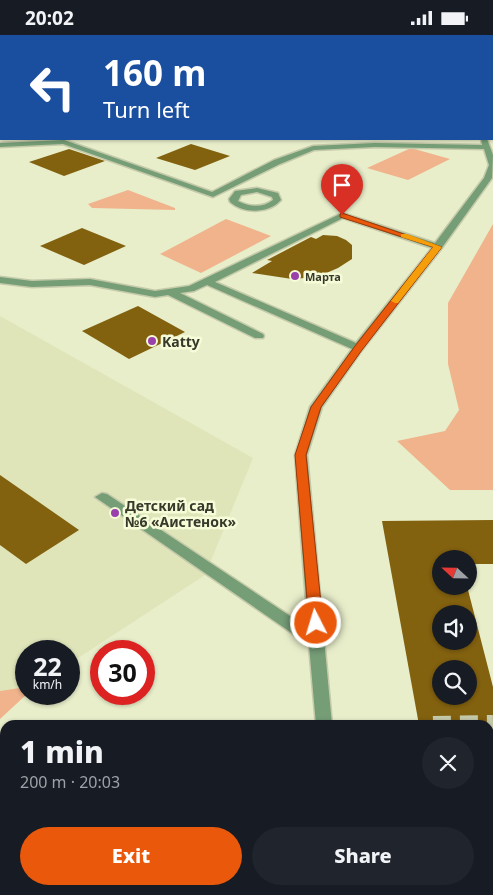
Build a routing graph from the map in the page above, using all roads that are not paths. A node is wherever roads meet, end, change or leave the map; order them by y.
1 (313, 140) edge
2 (486, 143) edge
3 (0, 145) edge
4 (313, 148) junction
5 (213, 195) junction
6 (234, 201) dead end
7 (438, 247) junction
8 (0, 280) edge
9 (207, 282) junction
10 (169, 292) junction
11 (259, 336) dead end
12 (358, 348) junction
13 (102, 497) dead end
14 (317, 642) junction
15 (324, 720) edge

1 - 4 street
2 - 4 street
2 - 7 street
3 - 5 street
4 - 5 street
5 - 6 street
7 - 9 street
7 - 12 street
8 - 10 street
9 - 10 street
9 - 12 street
10 - 11 street
12 - 14 street
13 - 14 street
14 - 15 street

